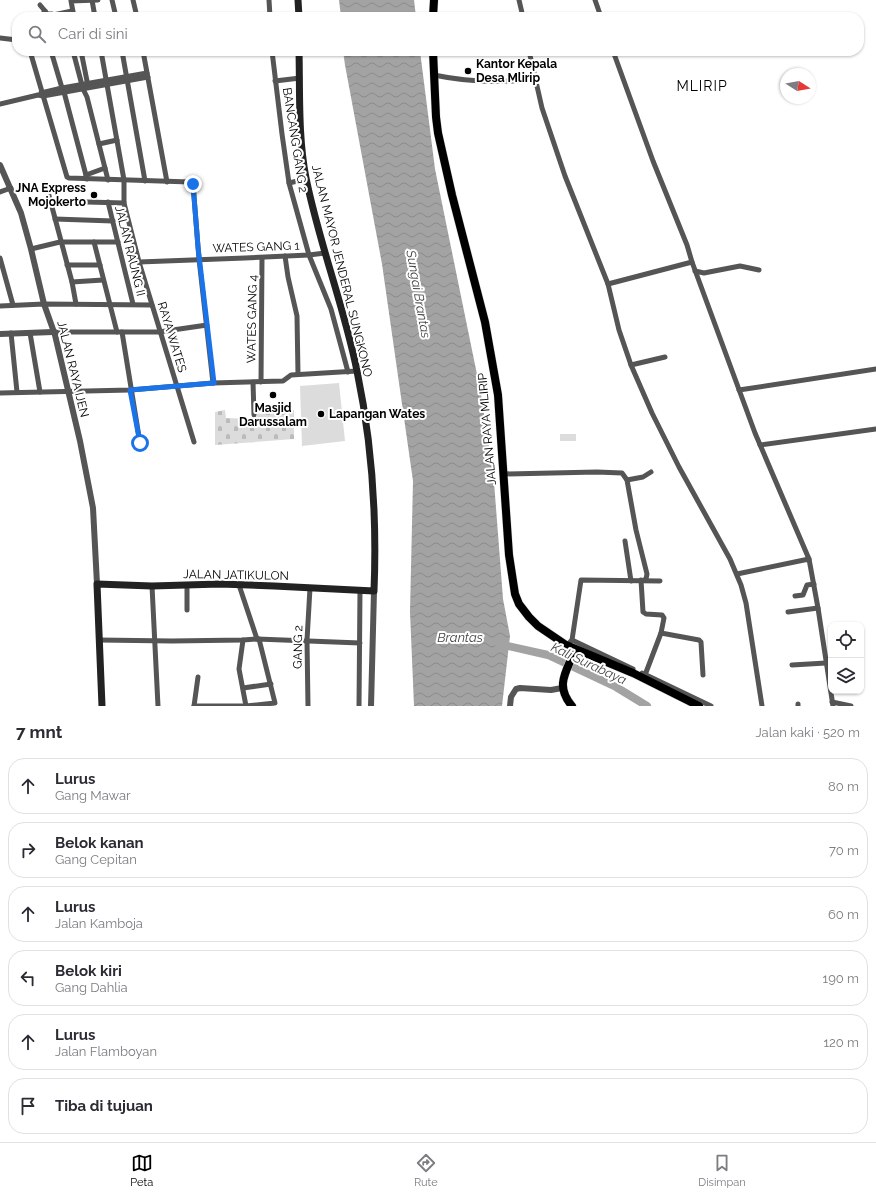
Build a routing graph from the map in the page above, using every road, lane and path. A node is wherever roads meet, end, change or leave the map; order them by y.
1 (92, 0) edge
2 (98, 0) edge
3 (112, 0) edge
4 (133, 0) edge
5 (269, 0) edge
6 (298, 0) edge
7 (434, 0) edge
8 (519, 0) edge
9 (595, 0) edge
10 (40, 5) dead end
11 (45, 11) edge
12 (73, 12) edge
13 (94, 12) edge
14 (115, 12) edge
15 (136, 12) edge
16 (270, 12) edge
17 (299, 12) edge
18 (433, 12) edge
19 (522, 12) edge
20 (599, 12) edge
21 (0, 38) edge
22 (12, 39) edge
23 (31, 56) edge
24 (53, 56) edge
25 (75, 56) edge
26 (82, 56) edge
27 (102, 56) edge
28 (123, 56) edge
29 (144, 56) edge
30 (272, 56) edge
31 (299, 56) edge
32 (433, 56) edge
33 (530, 56) edge
34 (615, 56) edge
35 (147, 75) junction
36 (434, 75) junction
37 (128, 78) junction
38 (300, 78) junction
39 (535, 79) junction
40 (275, 81) junction
41 (106, 82) junction
42 (85, 86) junction
43 (63, 90) junction
44 (41, 94) junction
45 (0, 104) edge
46 (118, 140) junction
47 (99, 144) junction
48 (0, 165) edge
49 (105, 168) junction
50 (86, 177) junction
51 (306, 179) junction
52 (108, 180) junction
53 (124, 180) junction
54 (146, 181) junction
55 (167, 182) junction
56 (289, 183) junction
57 (11, 188) junction
58 (0, 192) edge
59 (48, 192) dead end
60 (50, 201) junction
61 (108, 202) junction
62 (124, 203) junction
63 (55, 219) junction
64 (112, 221) junction
65 (60, 242) junction
66 (94, 242) junction
67 (118, 242) junction
68 (31, 249) junction
69 (325, 253) junction
70 (309, 255) junction
71 (285, 256) junction
72 (0, 258) edge
73 (262, 258) junction
74 (199, 259) junction
75 (139, 262) junction
76 (692, 262) junction
77 (67, 265) junction
78 (100, 265) junction
79 (759, 270) dead end
80 (696, 271) junction
81 (104, 280) junction
82 (72, 282) junction
83 (608, 284) junction
84 (44, 304) junction
85 (76, 304) junction
86 (109, 304) junction
87 (133, 304) junction
88 (152, 305) junction
89 (0, 306) edge
90 (13, 306) junction
91 (341, 306) junction
92 (331, 309) junction
93 (207, 325) junction
94 (53, 332) junction
95 (119, 332) junction
96 (159, 332) junction
97 (10, 333) junction
98 (30, 333) junction
99 (0, 334) edge
100 (665, 357) dead end
101 (631, 365) junction
102 (876, 369) edge
103 (358, 371) junction
104 (348, 372) junction
105 (298, 374) junction
106 (253, 382) junction
107 (261, 382) junction
108 (214, 383) junction
109 (177, 386) junction
110 (130, 390) junction
111 (739, 390) junction
112 (68, 391) junction
113 (17, 392) junction
114 (40, 392) junction
115 (0, 393) edge
116 (254, 415) dead end
117 (876, 428) edge
118 (194, 442) dead end
119 (140, 443) dead end
120 (760, 445) junction
121 (651, 472) dead end
122 (504, 474) junction
123 (627, 480) junction
124 (625, 541) dead end
125 (809, 559) junction
126 (737, 574) junction
127 (642, 580) junction
128 (631, 581) junction
129 (660, 581) dead end
130 (97, 584) junction
131 (814, 584) junction
132 (239, 585) junction
133 (152, 586) junction
134 (187, 586) junction
135 (310, 588) junction
136 (360, 590) junction
137 (374, 591) junction
138 (795, 596) dead end
139 (818, 608) junction
140 (187, 610) dead end
141 (788, 612) dead end
142 (661, 633) junction
143 (258, 639) junction
144 (99, 640) junction
145 (244, 640) junction
146 (307, 640) junction
147 (155, 641) junction
148 (569, 642) junction
149 (360, 643) junction
150 (575, 650) junction
151 (826, 663) junction
152 (792, 665) dead end
153 (645, 674) junction
154 (703, 675) dead end
155 (198, 677) dead end
156 (271, 684) junction
157 (562, 685) junction
158 (243, 688) junction
159 (833, 704) edge
160 (102, 706) edge
161 (158, 706) edge
162 (194, 706) edge
163 (246, 706) edge
164 (308, 706) edge
165 (359, 706) edge
166 (371, 706) edge
167 (510, 706) edge
168 (572, 706) edge
169 (699, 706) edge
170 (711, 706) edge
171 (762, 706) edge
172 (851, 706) edge

1 - 2 street
1 - 12 street
1 - 13 street
3 - 14 street
4 - 15 street
5 - 16 street
6 - 17 main road
7 - 18 main road
8 - 19 street
9 - 20 street
10 - 11 street
21 - 22 street
23 - 44 street
24 - 43 street
25 - 42 street
26 - 42 street
27 - 41 street, RAYA WATES
28 - 37 street
29 - 35 street
30 - 40 street, BANCANG GANG 2
31 - 38 main road, JALAN MAYOR JENDERAL SUNGKONO
32 - 36 main road, JALAN RAYA MLIRIP
33 - 39 street
34 - 76 street
35 - 37 street
35 - 55 street
36 - 39 street
36 - 122 main road, JALAN RAYA MLIRIP
37 - 41 street
37 - 54 street
38 - 40 street
38 - 51 main road, JALAN MAYOR JENDERAL SUNGKONO
39 - 83 street
40 - 56 street, BANCANG GANG 2
41 - 42 street
41 - 46 street, RAYA WATES
42 - 43 street
42 - 47 street
43 - 44 street
43 - 50 street
44 - 45 street
44 - 50 street
46 - 47 street
46 - 53 street, RAYA WATES
47 - 49 street
48 - 57 street, JALAN RAYA IJEN
49 - 50 street
49 - 52 street
50 - 52 street
51 - 56 street
51 - 69 main road, JALAN MAYOR JENDERAL SUNGKONO
52 - 53 street
53 - 54 street
53 - 62 street, RAYA WATES
54 - 55 street
55 - 74 street
56 - 70 street, BANCANG GANG 2
57 - 58 street
57 - 68 street, JALAN RAYA IJEN
59 - 60 street
60 - 61 street
60 - 63 street
61 - 62 street
61 - 64 street, JALAN RAUNG II
62 - 75 street, RAYA WATES
63 - 64 street
63 - 65 street
64 - 67 street, JALAN RAUNG II
65 - 66 street
65 - 68 street
65 - 77 street
66 - 67 street
66 - 78 street
67 - 87 street, JALAN RAUNG II
68 - 84 street, JALAN RAYA IJEN
69 - 70 street, WATES GANG 1
69 - 91 main road, JALAN MAYOR JENDERAL SUNGKONO
70 - 71 street, WATES GANG 1
70 - 92 street, BANCANG GANG 2
71 - 73 street, WATES GANG 1
71 - 105 street
72 - 90 street
73 - 74 street, WATES GANG 1
73 - 107 street, WATES GANG 4
74 - 75 street, WATES GANG 1
74 - 93 street
75 - 88 street, RAYA WATES
76 - 80 street
76 - 83 street
77 - 78 street
77 - 82 street
78 - 81 street
79 - 80 street
80 - 111 street
81 - 82 street
81 - 86 street
82 - 85 street
83 - 101 street
84 - 85 street
84 - 90 street
84 - 94 street, JALAN RAYA IJEN
85 - 86 street
86 - 87 street
86 - 95 street
87 - 88 street
88 - 96 street, RAYA WATES
89 - 90 street
91 - 92 street
91 - 103 main road, JALAN MAYOR JENDERAL SUNGKONO
92 - 104 street, BANCANG GANG 2
93 - 96 street
93 - 108 street
94 - 95 street
94 - 98 street
94 - 112 street, JALAN RAYA IJEN
95 - 96 street
95 - 110 street
96 - 109 street, RAYA WATES
97 - 98 street
97 - 99 street
97 - 113 street
98 - 114 street
100 - 101 street
101 - 126 street
102 - 111 street
103 - 104 street
103 - 137 main road, JALAN MAYOR JENDERAL SUNGKONO
104 - 105 street
105 - 107 street
106 - 107 street
106 - 108 street
106 - 116 street
108 - 109 street
109 - 110 street
109 - 118 street, RAYA WATES
110 - 112 street
110 - 119 street
111 - 120 street
112 - 114 street
112 - 130 street, JALAN RAYA IJEN
113 - 114 street
113 - 115 street
117 - 120 street
120 - 125 street
121 - 123 street
122 - 123 street
122 - 148 main road, JALAN RAYA MLIRIP
123 - 127 street
124 - 128 street
125 - 126 street
125 - 131 street
126 - 171 street
127 - 128 street
127 - 129 street
127 - 142 street
128 - 148 street
130 - 133 main road, JALAN JATIKULON
130 - 144 main road
131 - 138 street
131 - 139 street
132 - 134 main road, JALAN JATIKULON
132 - 135 main road, JALAN JATIKULON
132 - 143 street
133 - 134 main road, JALAN JATIKULON
133 - 147 street
134 - 140 street
135 - 136 main road, JALAN JATIKULON
135 - 146 street, GANG 2
136 - 137 main road, JALAN JATIKULON
136 - 149 street
137 - 166 street
139 - 141 street
139 - 151 street
142 - 153 street
142 - 154 street
143 - 145 street
143 - 146 street
143 - 156 street
144 - 147 street
144 - 160 main road
145 - 147 street
145 - 158 street
146 - 149 street
146 - 164 street, GANG 2
147 - 161 street
148 - 150 main road, JALAN RAYA MLIRIP
148 - 153 street
149 - 165 street
150 - 157 main road
150 - 169 main road, JALAN RAYA MLIRIP
151 - 152 street
151 - 159 street
153 - 170 street
155 - 162 street
156 - 158 street
156 - 163 street
157 - 167 street
157 - 168 main road
158 - 163 street
159 - 172 street
162 - 163 street

